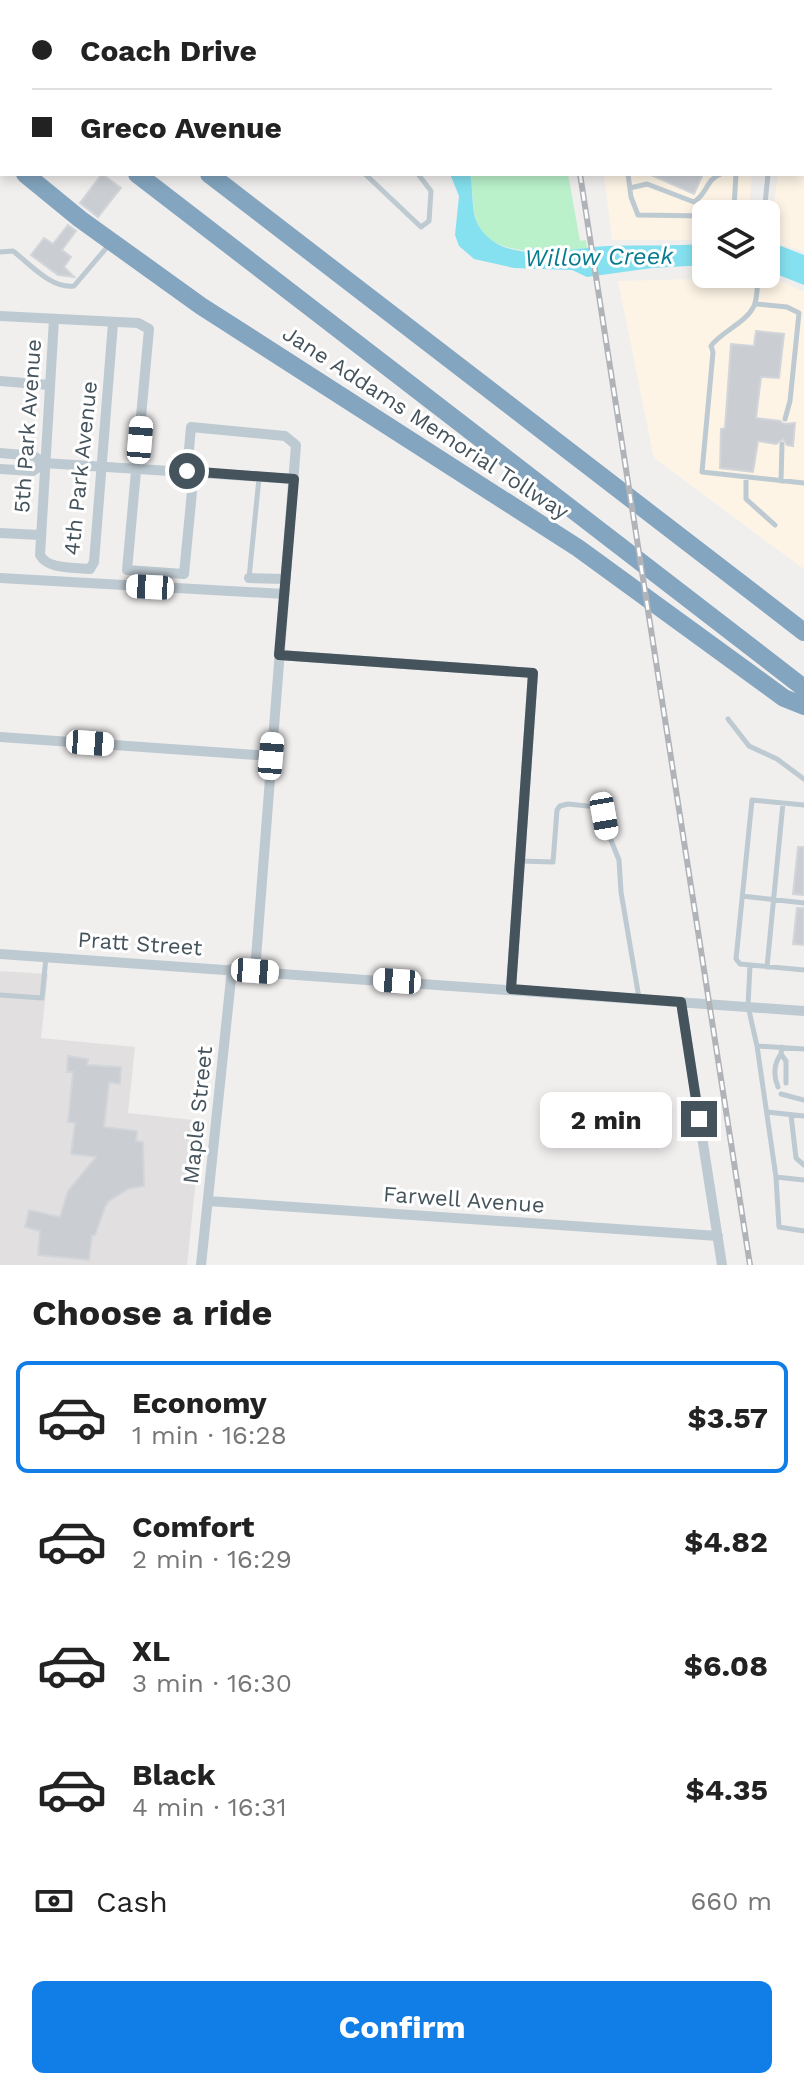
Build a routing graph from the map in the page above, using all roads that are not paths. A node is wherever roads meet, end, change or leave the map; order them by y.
1 (28, 176) edge
2 (140, 176) edge
3 (212, 176) edge
4 (367, 176) edge
5 (420, 176) edge
6 (628, 176) edge
7 (717, 176) edge
8 (736, 176) edge
9 (768, 176) edge
10 (630, 188) junction
11 (734, 200) edge
12 (765, 200) edge
13 (692, 216) edge
14 (111, 242) junction
15 (0, 252) edge
16 (757, 288) edge
17 (756, 304) junction
18 (0, 316) edge
19 (54, 319) junction
20 (113, 323) junction
21 (0, 381) edge
22 (49, 385) junction
23 (785, 419) dead end
24 (782, 444) dead end
25 (0, 453) edge
26 (44, 463) junction
27 (102, 465) junction
28 (137, 467) junction
29 (0, 469) edge
30 (190, 471) junction
31 (259, 477) junction
32 (746, 477) junction
33 (294, 479) junction
34 (781, 481) junction
35 (804, 483) edge
36 (775, 525) dead end
37 (0, 533) edge
38 (40, 535) junction
39 (42, 560) joint
40 (0, 578) edge
41 (249, 578) joint
42 (285, 579) junction
43 (284, 594) junction
44 (804, 632) edge
45 (279, 655) junction
46 (804, 688) edge
47 (804, 706) edge
48 (728, 719) dead end
49 (0, 737) edge
50 (271, 756) junction
51 (804, 779) edge
52 (783, 803) junction
53 (804, 805) edge
54 (520, 861) junction
55 (742, 896) junction
56 (774, 899) junction
57 (804, 903) edge
58 (0, 954) edge
59 (46, 957) junction
60 (750, 965) junction
61 (767, 967) junction
62 (232, 969) junction
63 (804, 970) edge
64 (255, 971) junction
65 (511, 989) junction
66 (0, 995) edge
67 (640, 999) junction
68 (681, 1002) junction
69 (748, 1006) junction
70 (804, 1011) edge
71 (757, 1046) junction
72 (804, 1049) edge
73 (782, 1050) junction
74 (786, 1083) dead end
75 (778, 1087) dead end
76 (781, 1094) dead end
77 (804, 1100) edge
78 (767, 1112) junction
79 (791, 1115) junction
80 (804, 1116) edge
81 (804, 1165) edge
82 (776, 1177) junction
83 (804, 1180) edge
84 (208, 1201) junction
85 (804, 1231) edge
86 (718, 1236) junction
87 (201, 1265) edge
88 (722, 1265) edge

1 - 14 highway, Jane Addams Memorial Tollway
2 - 46 highway, Jane Addams Memorial Tollway
3 - 44 highway
4 - 5 lane
6 - 10 lane
7 - 10 lane
8 - 11 lane
9 - 12 lane
10 - 13 lane
14 - 15 lane
14 - 47 highway, Jane Addams Memorial Tollway
16 - 17 lane
17 - 23 lane
17 - 32 lane
18 - 19 street
19 - 20 street
19 - 22 street, 5th Park Avenue
20 - 27 street, 4th Park Avenue
20 - 28 street
21 - 22 street
22 - 26 street, 5th Park Avenue
24 - 34 lane
25 - 26 street
26 - 27 street
26 - 29 street
26 - 38 street, 5th Park Avenue
27 - 28 street
27 - 39 street, 4th Park Avenue
28 - 30 street
28 - 30 street
30 - 31 street
30 - 33 street
31 - 33 street
31 - 41 lane
32 - 34 lane
32 - 36 lane
33 - 42 street
34 - 35 lane
37 - 38 street
38 - 39 street, 5th Park Avenue
40 - 43 street
41 - 42 street
42 - 43 street
43 - 45 street
45 - 50 street
45 - 54 street
48 - 51 lane
49 - 50 street
50 - 64 street
52 - 53 lane
52 - 55 lane
52 - 56 lane
54 - 65 street
54 - 67 lane
55 - 56 lane
55 - 60 lane
56 - 57 lane
56 - 61 lane
58 - 59 street, Pratt Street
59 - 62 street, Pratt Street
59 - 66 lane
60 - 61 lane
60 - 69 lane
61 - 63 lane
62 - 64 street, Pratt Street
62 - 84 street, Maple Street
64 - 65 street, Pratt Street
65 - 67 street, Pratt Street
67 - 68 street, Pratt Street
68 - 69 street, Pratt Street
68 - 86 street
69 - 70 street, Pratt Street
69 - 71 lane
71 - 73 lane
71 - 78 lane
72 - 73 lane
73 - 74 lane
73 - 75 lane
76 - 77 lane
78 - 79 lane
78 - 82 lane
79 - 80 lane
79 - 81 lane
82 - 83 lane
82 - 85 lane
84 - 86 street, Farwell Avenue
84 - 87 street, Maple Street
86 - 88 street

